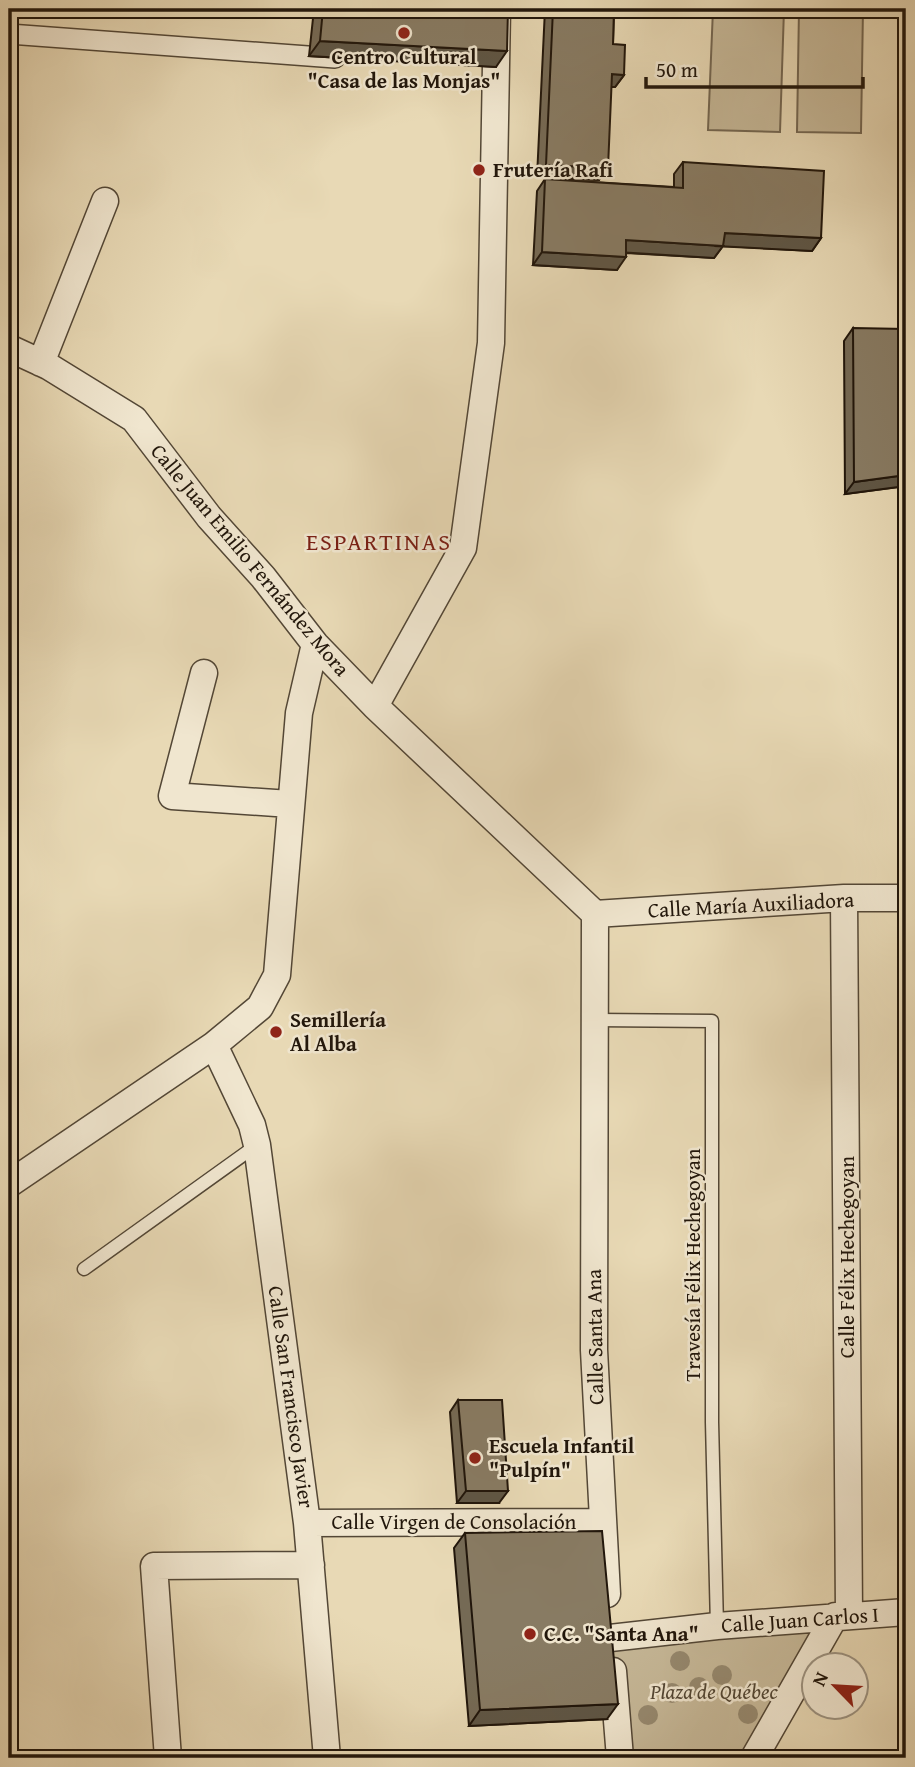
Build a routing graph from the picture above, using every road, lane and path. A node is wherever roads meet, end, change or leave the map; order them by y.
1 (497, 9) edge
2 (9, 34) edge
3 (350, 59) edge
4 (106, 201) dead end
5 (9, 348) edge
6 (41, 363) junction
7 (314, 643) junction
8 (204, 673) dead end
9 (375, 706) junction
10 (290, 804) junction
11 (844, 898) junction
12 (906, 898) edge
13 (595, 914) junction
14 (595, 1020) junction
15 (214, 1045) junction
16 (257, 1145) junction
17 (9, 1185) edge
18 (84, 1269) dead end
19 (602, 1521) junction
20 (307, 1523) junction
21 (311, 1565) junction
22 (906, 1612) edge
23 (842, 1615) junction
24 (718, 1626) junction
25 (610, 1638) junction
26 (168, 1758) edge
27 (327, 1758) edge
28 (620, 1758) edge
29 (754, 1758) edge

1 - 9 street
2 - 3 street
4 - 6 street
5 - 6 street, Calle Juan Emilio Fernández Mora
6 - 7 street, Calle Juan Emilio Fernández Mora
7 - 9 street, Calle Juan Emilio Fernández Mora
7 - 10 street
8 - 10 street
9 - 13 street, Calle Juan Emilio Fernández Mora
10 - 15 street
11 - 12 street, Calle María Auxiliadora
11 - 13 street, Calle María Auxiliadora
11 - 23 street, Calle Félix Hechegoyan
13 - 14 street, Calle Santa Ana
14 - 19 street, Calle Santa Ana
14 - 24 lane, Travesía Félix Hechegoyan
15 - 16 street, Calle San Francisco Javier
15 - 17 street
16 - 18 lane
16 - 20 street, Calle San Francisco Javier
19 - 20 street, Calle Virgen de Consolación
19 - 25 street, Calle Santa Ana
20 - 21 street, Calle San Francisco Javier
21 - 26 street
21 - 27 street, Calle San Francisco Javier
22 - 23 street, Calle Juan Carlos I
23 - 24 street, Calle Juan Carlos I
23 - 29 street
24 - 25 street, Calle Juan Carlos I
25 - 28 street, Calle Santa Ana

